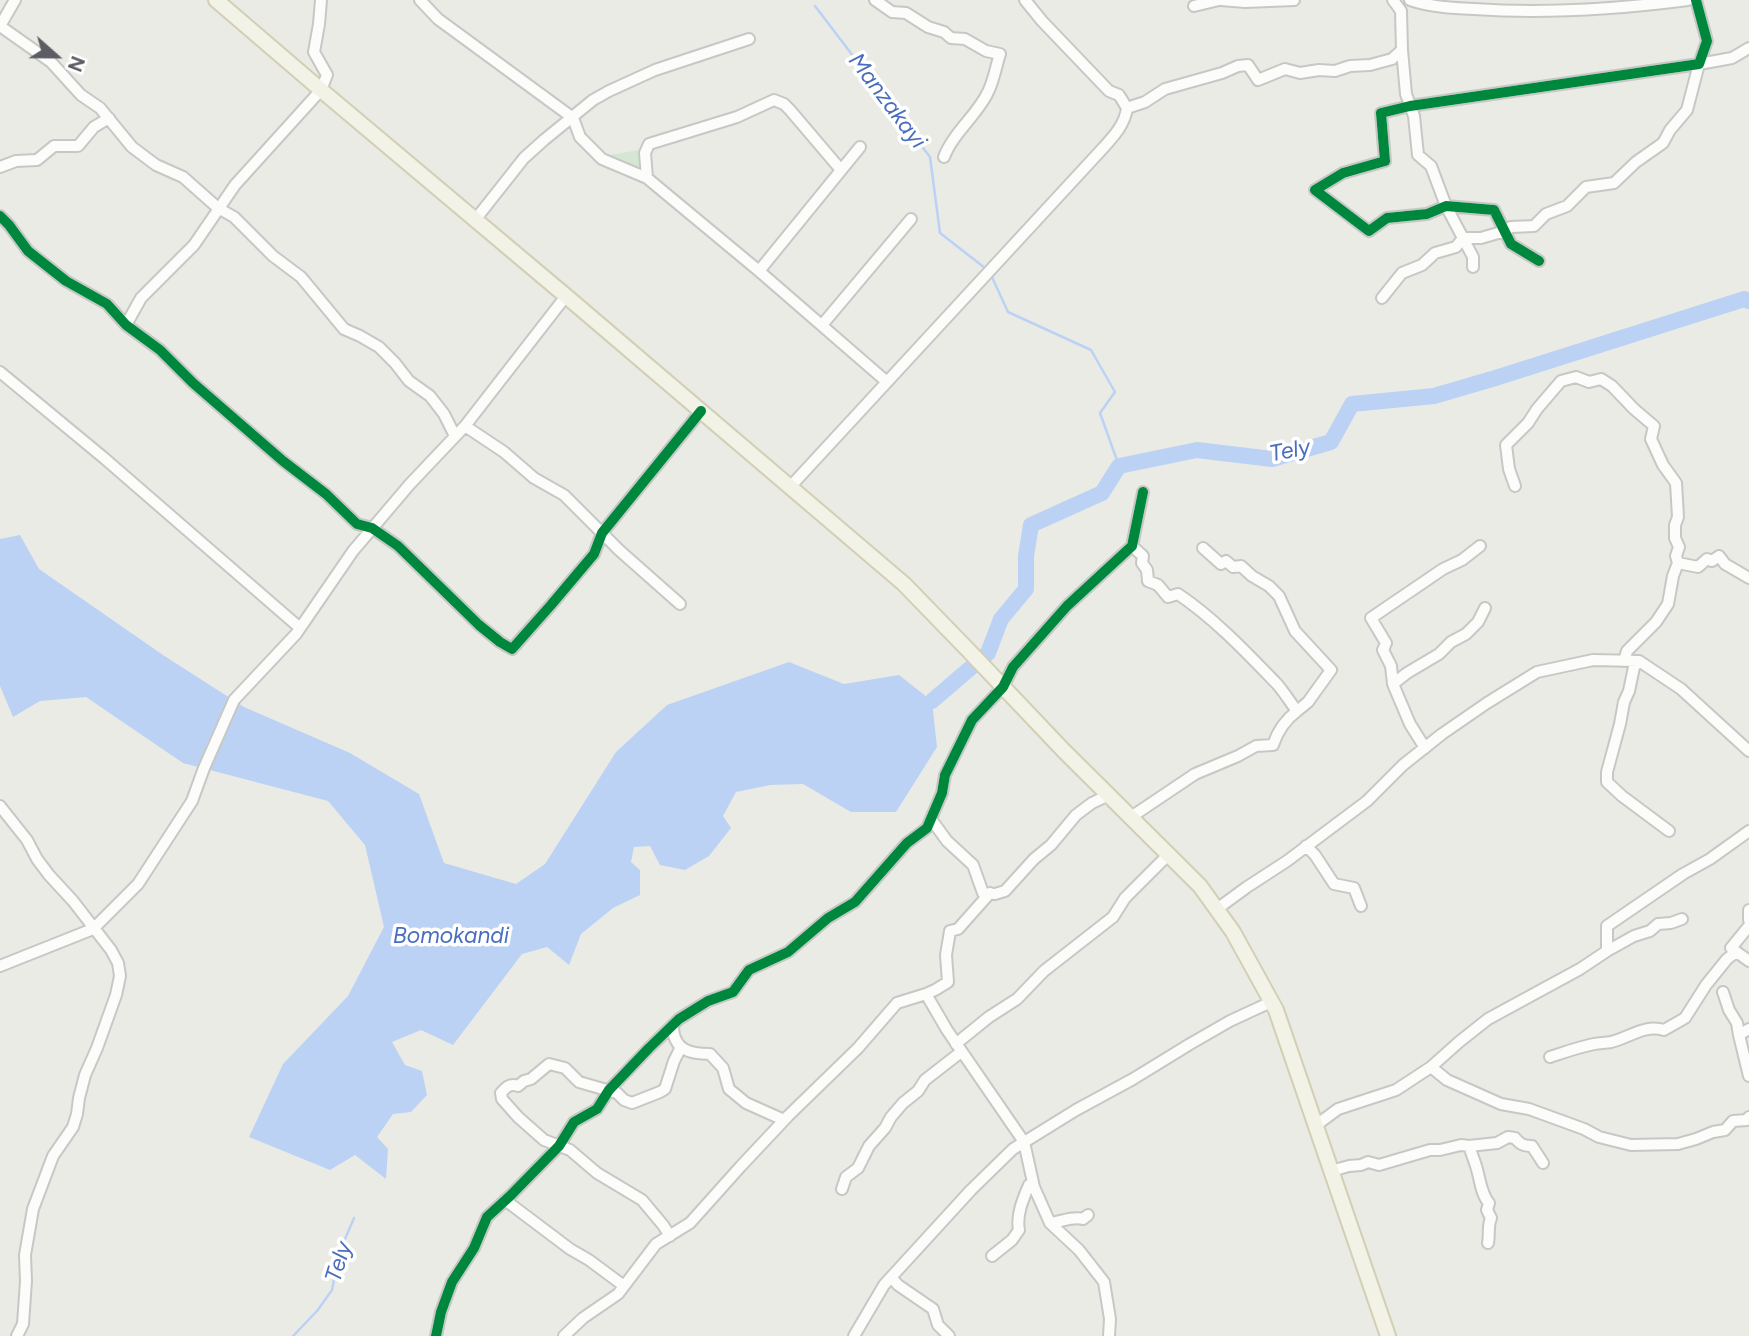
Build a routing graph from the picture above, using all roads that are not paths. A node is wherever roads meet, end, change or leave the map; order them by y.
1 (15, 0) edge
2 (216, 0) edge
3 (321, 0) edge
4 (419, 0) edge
5 (876, 0) edge
6 (1025, 0) edge
7 (1220, 0) edge
8 (1294, 0) edge
9 (1393, 0) edge
10 (1688, 0) edge
11 (1696, 0) edge
12 (1414, 1) edge
13 (1572, 5) edge
14 (1194, 6) dead end
15 (0, 26) edge
16 (749, 39) dead end
17 (1749, 48) edge
18 (1402, 50) junction
19 (1699, 64) junction
20 (321, 90) junction
21 (1410, 106) junction
22 (1127, 108) junction
23 (109, 118) junction
24 (573, 118) junction
25 (860, 147) dead end
26 (944, 157) dead end
27 (0, 167) edge
28 (841, 170) junction
29 (647, 178) junction
30 (1446, 205) junction
31 (218, 208) junction
32 (0, 215) edge
33 (475, 219) junction
34 (911, 219) dead end
35 (1505, 231) junction
36 (1463, 238) junction
37 (1539, 261) dead end
38 (1473, 267) dead end
39 (759, 271) junction
40 (566, 296) junction
41 (1382, 298) dead end
42 (126, 325) junction
43 (822, 325) junction
44 (0, 372) edge
45 (887, 382) junction
46 (701, 411) junction
47 (465, 426) junction
48 (456, 436) junction
49 (1515, 486) dead end
50 (790, 487) junction
51 (1143, 492) dead end
52 (372, 528) junction
53 (602, 533) junction
54 (1132, 546) junction
55 (1480, 546) dead end
56 (1203, 548) dead end
57 (1678, 563) junction
58 (1749, 578) edge
59 (680, 604) dead end
60 (1485, 608) dead end
61 (300, 628) junction
62 (1624, 661) junction
63 (1639, 661) junction
64 (998, 682) junction
65 (1393, 684) junction
66 (1297, 710) junction
67 (1425, 748) junction
68 (1749, 751) edge
69 (1109, 795) junction
70 (0, 806) edge
71 (1131, 817) junction
72 (931, 819) junction
73 (1669, 831) dead end
74 (1749, 831) edge
75 (1306, 846) junction
76 (1168, 854) junction
77 (990, 894) junction
78 (1361, 906) dead end
79 (1217, 909) junction
80 (1749, 910) edge
81 (1682, 919) dead end
82 (1749, 923) edge
83 (93, 929) junction
84 (1607, 951) junction
85 (1735, 953) junction
86 (1749, 961) edge
87 (0, 966) edge
88 (1723, 992) dead end
89 (926, 994) junction
90 (1271, 1002) junction
91 (673, 1026) junction
92 (1744, 1032) edge
93 (681, 1047) junction
94 (959, 1048) junction
95 (1550, 1057) dead end
96 (1431, 1067) junction
97 (1749, 1076) edge
98 (609, 1090) junction
99 (1749, 1117) edge
100 (785, 1119) junction
101 (1315, 1126) junction
102 (1024, 1142) junction
103 (559, 1146) junction
104 (1469, 1146) junction
105 (1543, 1163) dead end
106 (1331, 1171) junction
107 (1034, 1187) junction
108 (842, 1189) dead end
109 (505, 1200) junction
110 (1088, 1215) dead end
111 (1050, 1223) junction
112 (670, 1236) junction
113 (1488, 1243) dead end
114 (992, 1256) dead end
115 (891, 1277) junction
116 (624, 1286) junction
117 (17, 1336) edge
118 (436, 1336) edge
119 (564, 1336) edge
120 (854, 1336) edge
121 (949, 1336) edge
122 (1109, 1336) edge
123 (1388, 1336) edge

1 - 15 street
2 - 20 main road
3 - 20 street
4 - 24 street
5 - 26 street
6 - 22 street
7 - 8 street
7 - 14 street
9 - 18 street
10 - 13 street
11 - 19 street
12 - 13 street
15 - 23 street
16 - 24 street
17 - 19 street
18 - 21 street
18 - 22 street
19 - 21 street
19 - 35 street
20 - 31 street
20 - 33 main road
21 - 30 street
21 - 30 street
22 - 45 street
23 - 27 street
23 - 31 street
24 - 29 street
24 - 33 street
25 - 28 street
28 - 29 street
28 - 39 street
29 - 39 street
30 - 35 street
30 - 36 street
31 - 42 street
31 - 48 street
32 - 42 street
33 - 40 main road
34 - 43 street
35 - 36 street
35 - 37 street
36 - 38 street
36 - 41 street
39 - 43 street
40 - 46 main road
40 - 47 street
42 - 52 street
43 - 45 street
44 - 61 street
45 - 50 street
46 - 50 main road
46 - 53 street
47 - 48 street
47 - 53 street
48 - 52 street
49 - 57 street
50 - 64 main road
51 - 54 street
52 - 53 street
52 - 61 street
53 - 59 street
54 - 64 street
54 - 66 street
55 - 65 street
56 - 66 street
57 - 58 street
57 - 62 street
60 - 65 street
61 - 83 street
62 - 63 street
62 - 67 street
63 - 68 street
63 - 73 street
64 - 69 main road
64 - 72 street
65 - 67 street
66 - 71 street
67 - 75 street
69 - 71 main road
69 - 77 street
70 - 83 street
71 - 76 main road
72 - 77 street
72 - 91 street
74 - 84 street
75 - 78 street
75 - 79 street
76 - 79 main road
76 - 94 street
77 - 89 street
79 - 90 main road
80 - 82 street
81 - 84 street
82 - 85 street
83 - 87 street
83 - 117 street
84 - 96 street
85 - 86 street
85 - 95 street
88 - 92 street
89 - 94 street
89 - 100 street
90 - 101 main road
90 - 102 street
91 - 93 street
91 - 98 street
92 - 97 street
93 - 98 street
93 - 100 street
94 - 102 street
94 - 108 street
96 - 99 street
96 - 101 street
98 - 103 street
98 - 103 street
100 - 112 street
101 - 106 main road
102 - 107 street
102 - 115 street
103 - 109 street
103 - 112 street
104 - 105 street
104 - 106 street
104 - 113 street
106 - 123 main road
107 - 111 street
107 - 114 street
109 - 116 street
109 - 118 street
110 - 111 street
111 - 122 street
112 - 116 street
115 - 120 street
115 - 121 street
116 - 119 street

